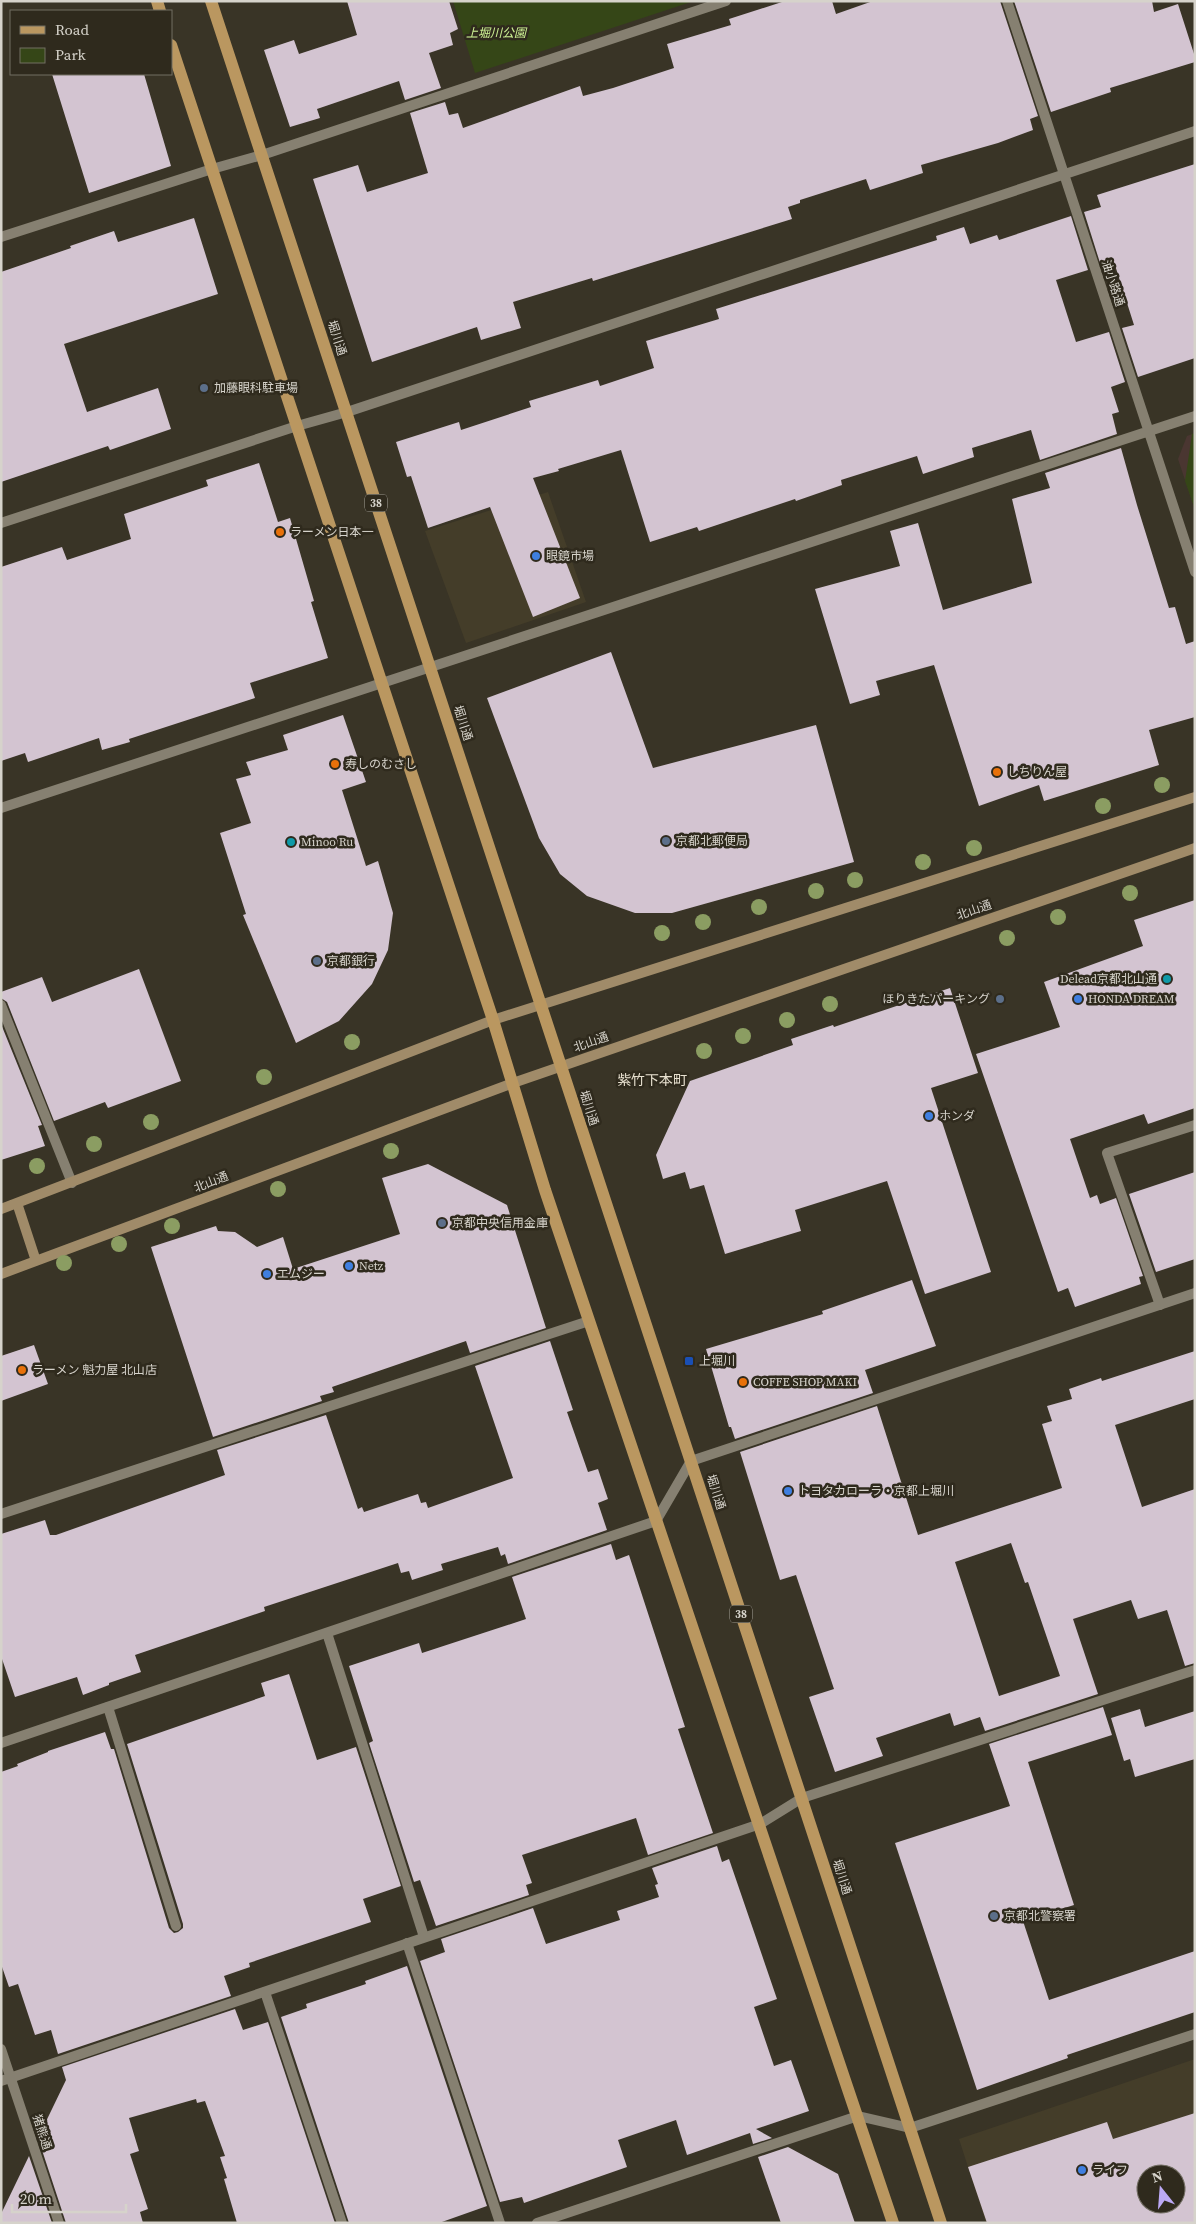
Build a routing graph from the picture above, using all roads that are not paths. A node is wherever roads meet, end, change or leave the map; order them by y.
1 (211, 1) edge
2 (726, 1) edge
3 (1007, 1) edge
4 (172, 48) edge
5 (1195, 131) edge
6 (262, 155) junction
7 (212, 169) junction
8 (1064, 175) junction
9 (1, 237) edge
10 (347, 412) junction
11 (1195, 416) edge
12 (297, 426) junction
13 (1149, 431) junction
14 (1, 523) edge
15 (1195, 572) edge
16 (430, 667) junction
17 (382, 684) junction
18 (1195, 797) edge
19 (1, 808) edge
20 (1195, 848) edge
21 (1, 1005) edge
22 (541, 1005) junction
23 (493, 1020) junction
24 (561, 1066) junction
25 (513, 1082) junction
26 (1195, 1124) edge
27 (72, 1183) junction
28 (17, 1203) junction
29 (1, 1209) edge
30 (36, 1262) junction
31 (1, 1274) edge
32 (1195, 1293) edge
33 (1160, 1305) junction
34 (589, 1321) junction
35 (691, 1461) junction
36 (1, 1514) edge
37 (656, 1521) junction
38 (327, 1633) junction
39 (1195, 1670) edge
40 (108, 1706) junction
41 (1, 1743) edge
42 (802, 1798) junction
43 (760, 1824) junction
44 (176, 1926) dead end
45 (424, 1937) junction
46 (407, 1943) junction
47 (265, 1992) junction
48 (1195, 2034) edge
49 (1, 2049) edge
50 (6, 2080) edge
51 (858, 2116) junction
52 (910, 2128) junction
53 (60, 2223) edge
54 (342, 2223) edge
55 (500, 2223) edge
56 (537, 2223) edge
57 (893, 2223) edge
58 (941, 2223) edge

1 - 6 main road, 堀川通 / 38
2 - 6 street
3 - 8 street, 油小路通
4 - 7 main road
5 - 8 street
6 - 7 street
6 - 10 main road, 堀川通 / 38
7 - 9 street
7 - 12 main road
8 - 10 street
8 - 13 street, 油小路通
10 - 12 street
10 - 16 main road, 堀川通 / 38
11 - 13 street
12 - 14 street
12 - 17 main road
13 - 15 street, 油小路通
13 - 16 street
16 - 17 street
16 - 22 main road, 堀川通 / 38
17 - 19 street
17 - 23 main road
18 - 22 street
20 - 24 street, 北山通
21 - 27 street
22 - 23 street
22 - 24 main road, 堀川通 / 38
23 - 25 main road
23 - 27 street
24 - 25 street, 北山通
24 - 35 main road, 堀川通 / 38
25 - 30 street, 北山通
25 - 34 main road
26 - 33 street
27 - 28 street
28 - 29 street
28 - 30 street
30 - 31 street, 北山通
32 - 33 street
33 - 35 street
34 - 36 street
34 - 37 main road
35 - 37 street
35 - 42 main road, 堀川通 / 38
37 - 38 street
37 - 43 main road
38 - 40 street
38 - 45 street
39 - 42 street
40 - 41 street
40 - 44 street
42 - 43 street
42 - 52 main road, 堀川通 / 38
43 - 45 street
43 - 51 main road
45 - 46 street
46 - 47 street
46 - 55 street
47 - 50 street
47 - 54 street
48 - 52 street
49 - 50 street, 猪熊通
50 - 53 street, 猪熊通
51 - 52 street
51 - 56 street
51 - 57 main road
52 - 58 main road, 堀川通 / 38

